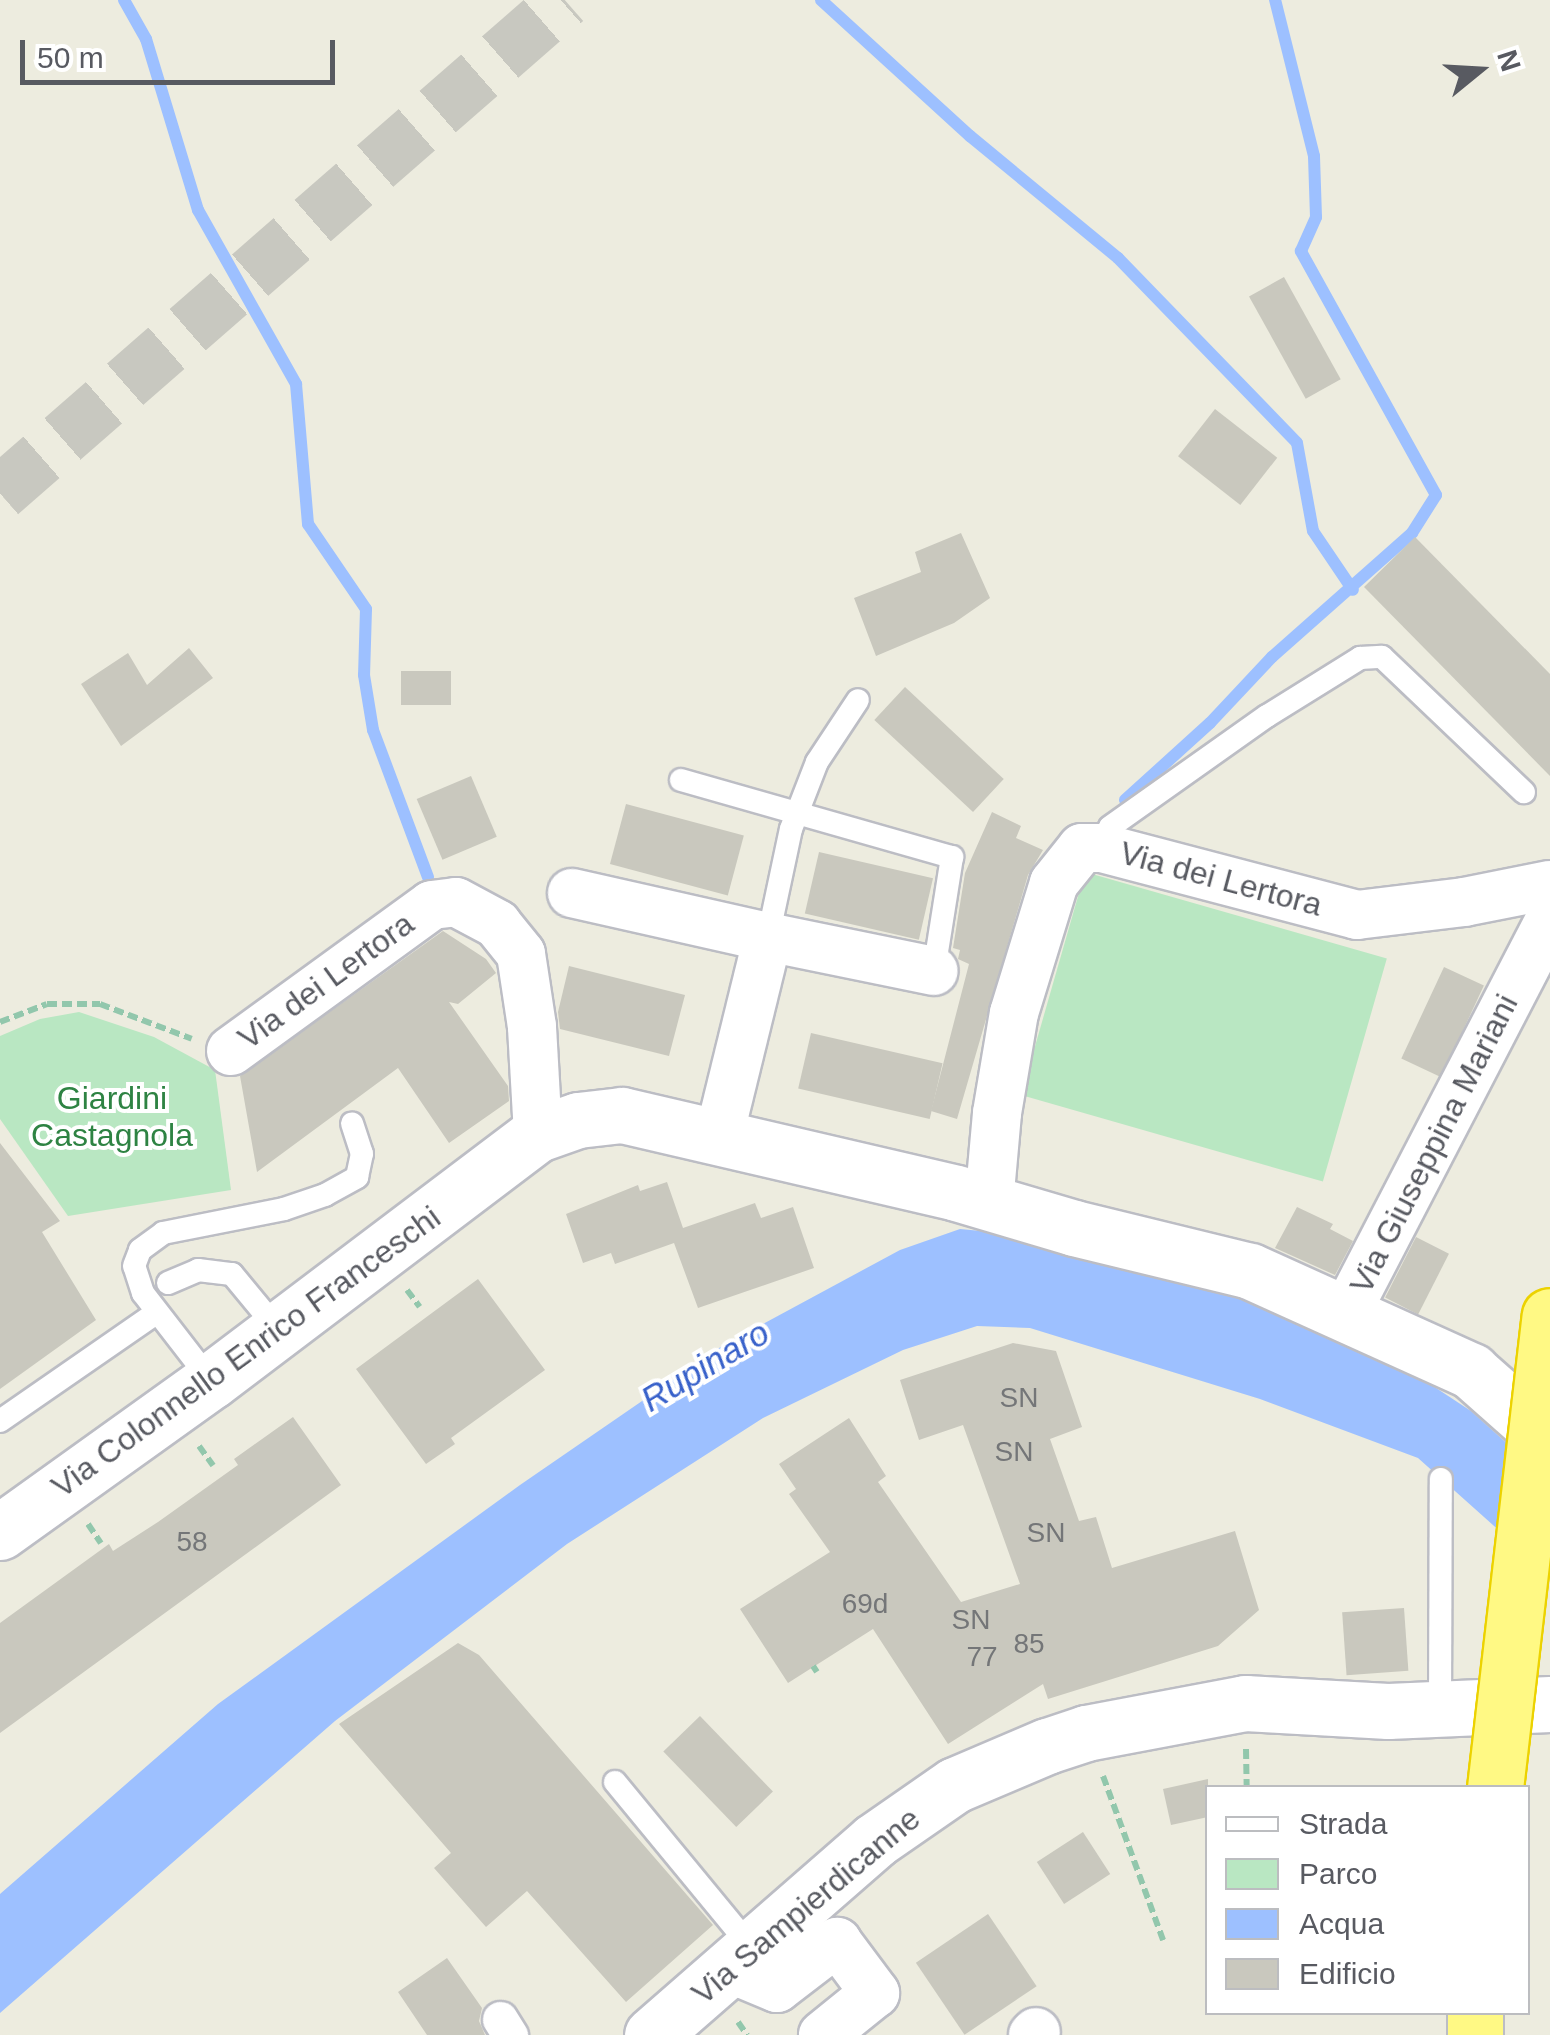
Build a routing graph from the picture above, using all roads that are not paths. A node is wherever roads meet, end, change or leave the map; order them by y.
1 (858, 700) dead end
2 (681, 780) dead end
3 (1524, 792) dead end
4 (797, 814) junction
5 (1102, 848) junction
6 (1550, 885) edge
7 (572, 893) dead end
8 (1550, 920) edge
9 (768, 937) junction
10 (934, 971) joint
11 (231, 1051) road end
12 (352, 1124) dead end
13 (538, 1134) junction
14 (718, 1136) junction
15 (989, 1203) junction
16 (168, 1284) dead end
17 (156, 1313) junction
18 (1345, 1315) junction
19 (1550, 1316) edge
20 (279, 1331) junction
21 (212, 1381) junction
22 (0, 1421) edge
23 (1550, 1441) edge
24 (1440, 1479) dead end
25 (0, 1532) edge
26 (1550, 1704) edge
27 (1440, 1709) junction
28 (615, 1782) dead end
29 (1496, 1785) edge
30 (741, 1958) junction
31 (652, 2035) edge
32 (823, 2035) edge

1 - 4 lane
2 - 4 lane
3 - 5 lane
4 - 9 lane
4 - 10 lane
5 - 6 street, Via dei Lertora
5 - 15 street, Via dei Lertora
7 - 9 street
8 - 18 street, Via Giuseppina Mariani
9 - 10 street
9 - 14 street
11 - 13 street, Via dei Lertora
12 - 17 lane
13 - 14 main road
13 - 20 main road, Via Colonnello Enrico Franceschi
14 - 15 main road
15 - 18 main road
16 - 20 lane
17 - 21 lane
17 - 22 lane
18 - 23 main road
19 - 29 highway, bridge
20 - 21 main road, Via Colonnello Enrico Franceschi
21 - 25 main road, Via Colonnello Enrico Franceschi
24 - 27 lane
26 - 27 main road, Via Sampierdicanne
27 - 30 main road, Via Sampierdicanne
28 - 30 lane
30 - 31 main road, Via Sampierdicanne
30 - 32 street

